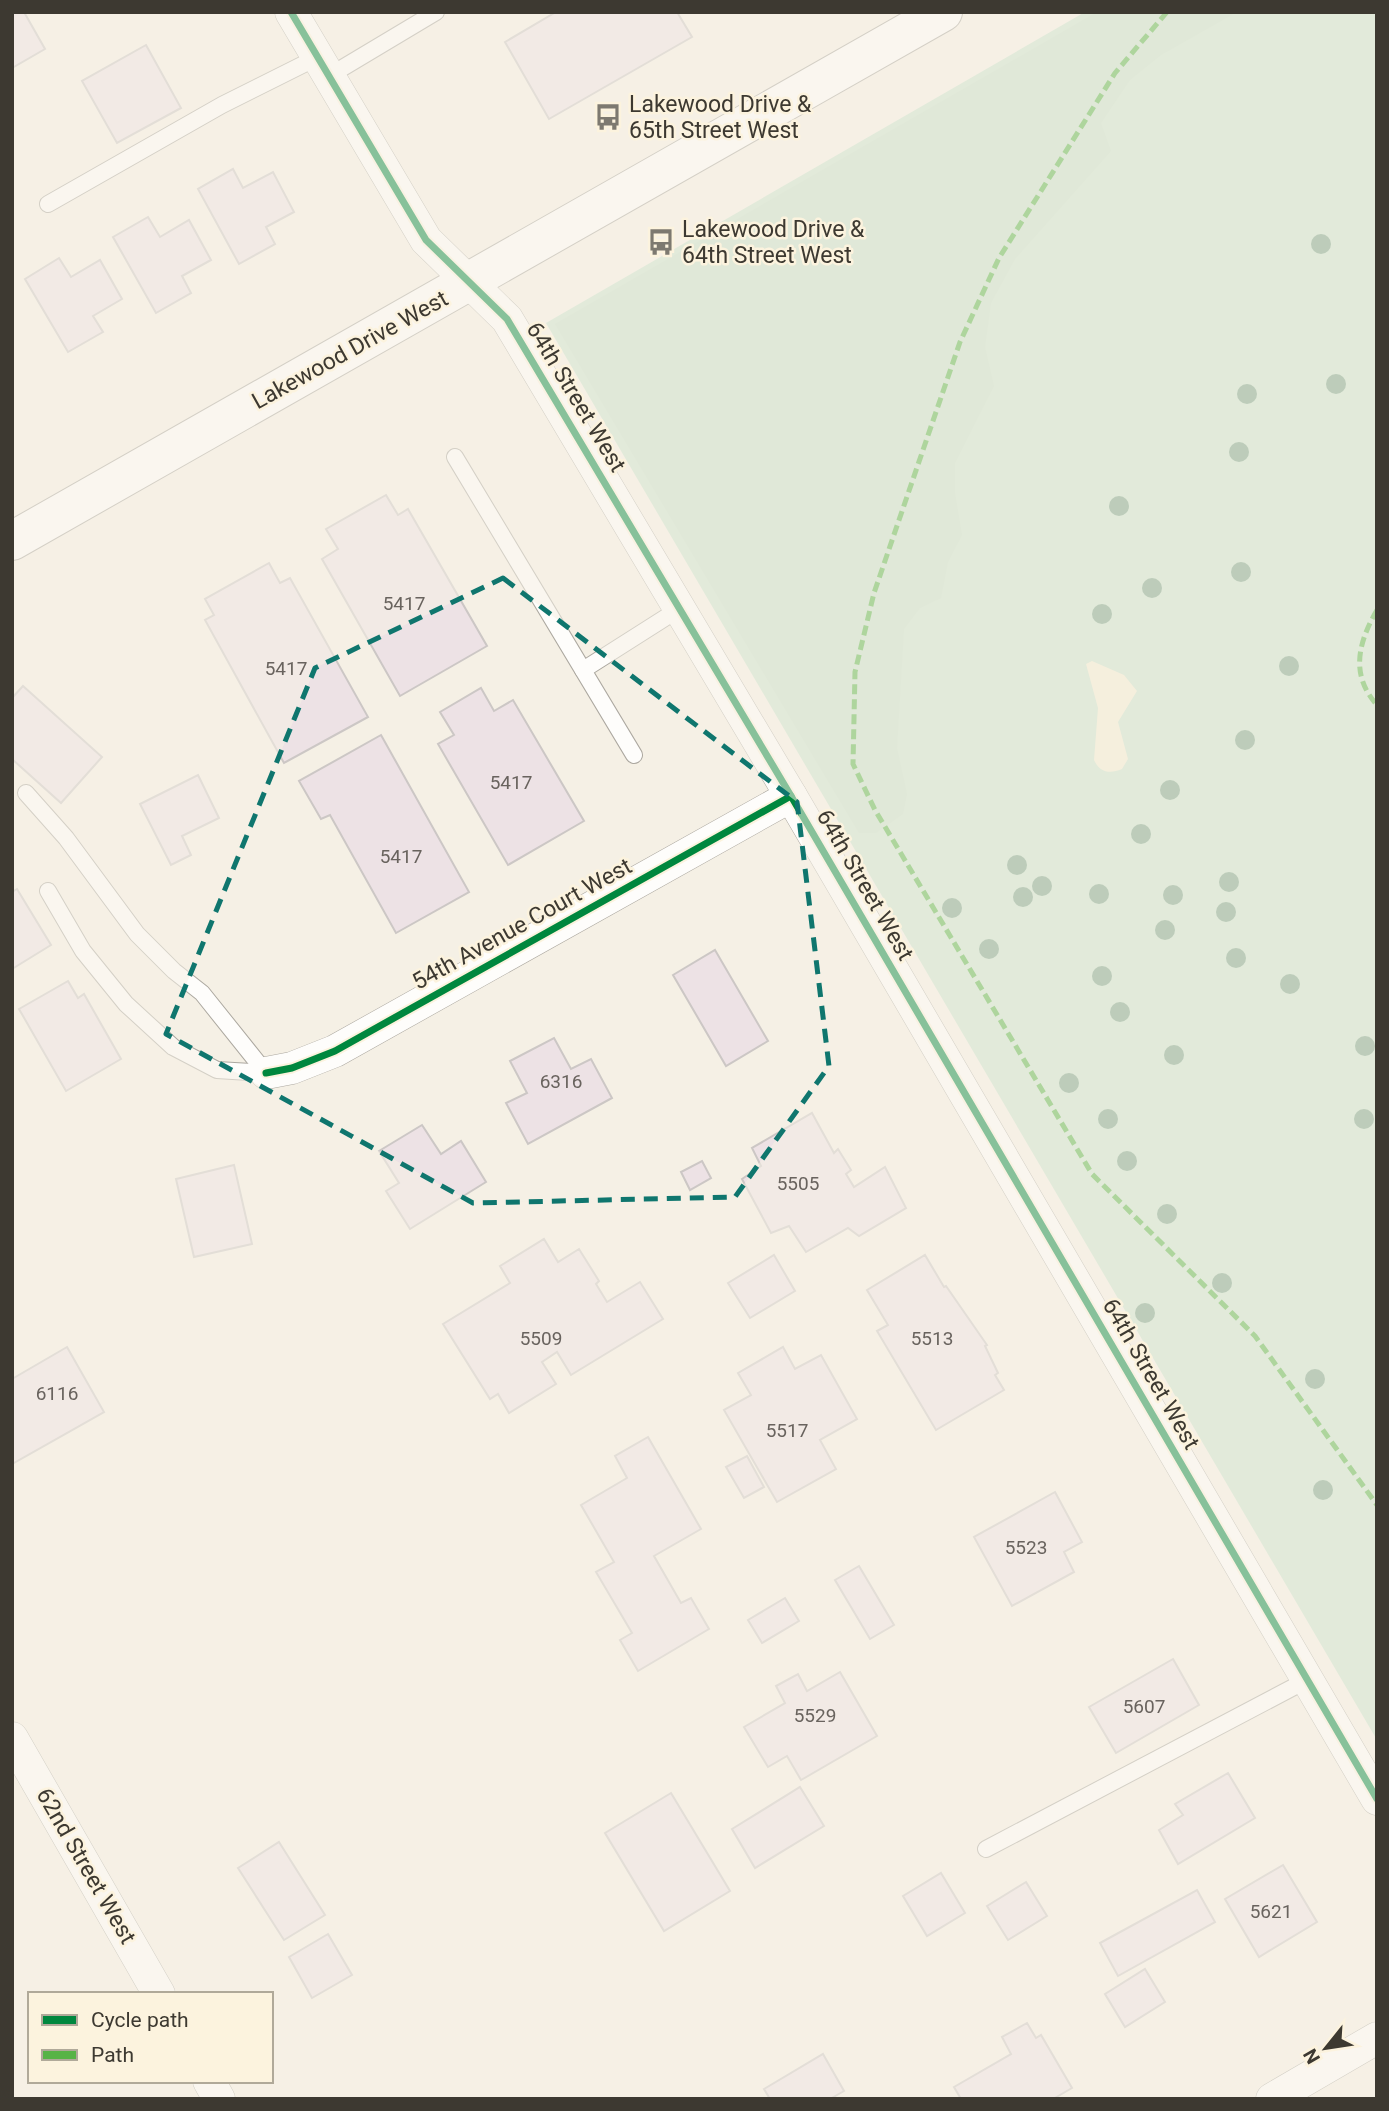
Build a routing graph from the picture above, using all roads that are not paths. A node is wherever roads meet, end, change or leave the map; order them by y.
1 (291, 12) edge
2 (436, 12) edge
3 (943, 12) edge
4 (323, 67) junction
5 (48, 204) dead end
6 (468, 284) junction
7 (455, 457) dead end
8 (12, 541) edge
9 (680, 609) junction
10 (583, 670) junction
11 (634, 755) dead end
12 (26, 793) dead end
13 (791, 796) junction
14 (48, 891) dead end
15 (266, 1073) junction
16 (1307, 1680) junction
17 (12, 1738) edge
18 (1377, 1799) edge
19 (986, 1849) dead end
20 (158, 1992) edge
21 (1377, 2038) edge
22 (210, 2083) edge
23 (219, 2099) edge
24 (1272, 2099) edge

1 - 4 street, 64th Street West
2 - 4 lane
3 - 6 main road, Lakewood Drive West
4 - 5 lane
4 - 6 street, 64th Street West
6 - 8 main road, Lakewood Drive West
6 - 9 street, 64th Street West
7 - 10 lane
9 - 10 lane
9 - 13 street, 64th Street West
10 - 11 lane
12 - 15 lane
13 - 15 street, 54th Avenue Court West
13 - 16 street, 64th Street West
14 - 15 lane
16 - 18 street, 64th Street West
16 - 19 lane
17 - 20 street, 62nd Street West
21 - 24 street
22 - 23 street

